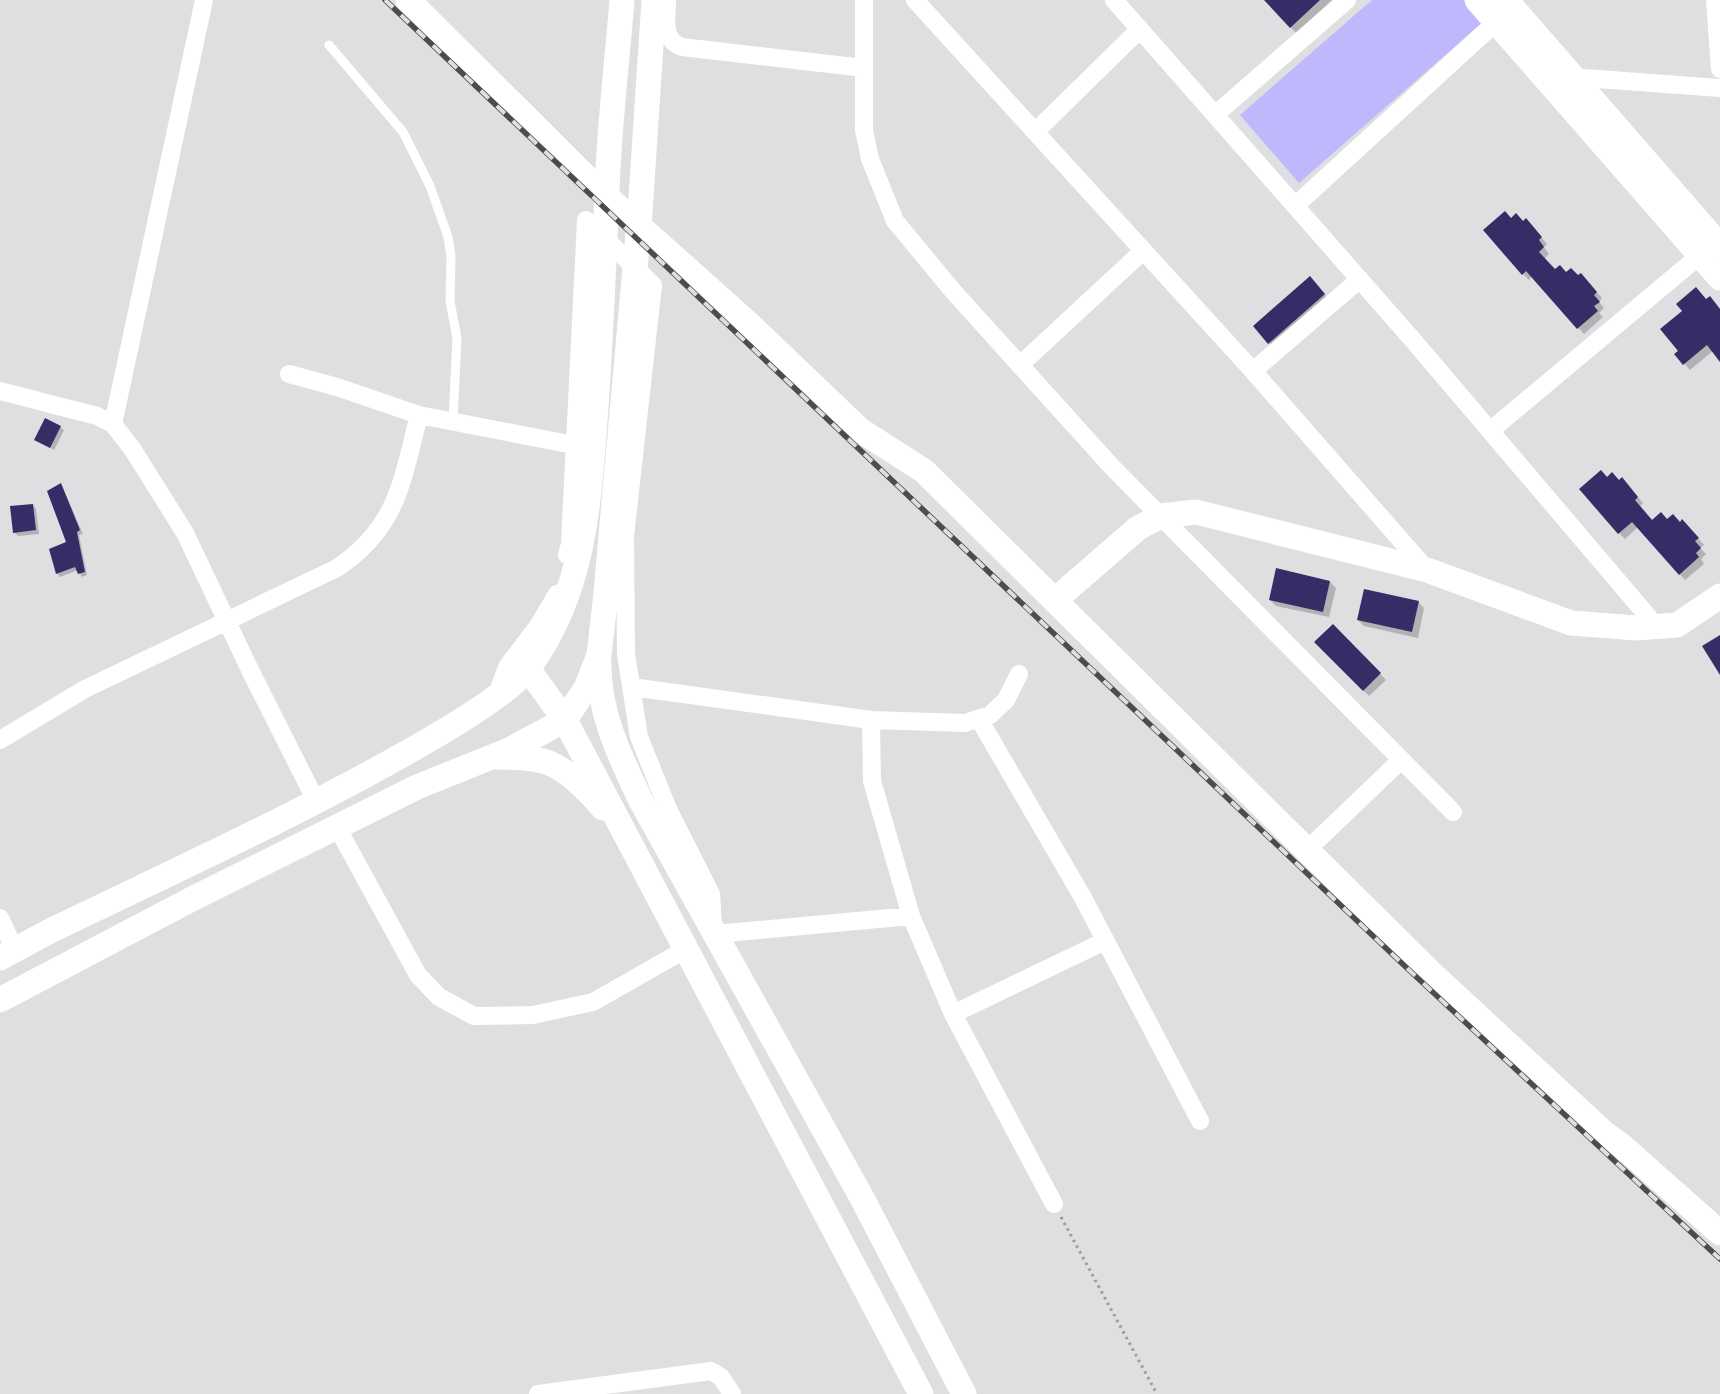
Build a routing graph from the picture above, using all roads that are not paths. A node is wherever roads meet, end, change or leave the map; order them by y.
1 (204, 0) edge
2 (408, 0) edge
3 (622, 0) edge
4 (654, 0) edge
5 (668, 0) edge
6 (864, 0) edge
7 (915, 0) edge
8 (1114, 0) edge
9 (1347, 0) edge
10 (1477, 0) edge
11 (1506, 0) edge
12 (1715, 0) edge
13 (1495, 23) junction
14 (1140, 29) junction
15 (329, 45) dead end
16 (864, 68) junction
17 (1720, 69) edge
18 (1571, 77) junction
19 (1720, 88) edge
20 (1216, 114) junction
21 (1035, 132) junction
22 (1296, 205) junction
23 (1144, 251) junction
24 (1710, 251) edge
25 (1720, 278) edge
26 (1360, 279) junction
27 (1020, 365) junction
28 (1253, 371) junction
29 (289, 374) dead end
30 (0, 391) edge
31 (419, 414) junction
32 (453, 420) junction
33 (113, 424) junction
34 (1490, 431) junction
35 (574, 445) junction
36 (1161, 516) junction
37 (1428, 570) junction
38 (1720, 596) edge
39 (1055, 600) junction
40 (227, 622) junction
41 (1656, 627) junction
42 (599, 655) junction
43 (528, 669) junction
44 (1019, 674) dead end
45 (632, 687) junction
46 (497, 695) junction
47 (979, 719) junction
48 (565, 720) junction
49 (871, 720) junction
50 (0, 740) edge
51 (492, 756) junction
52 (1401, 760) junction
53 (316, 801) junction
54 (1453, 812) dead end
55 (337, 827) junction
56 (624, 832) junction
57 (1307, 850) junction
58 (911, 916) junction
59 (0, 918) edge
60 (715, 931) junction
61 (1105, 941) junction
62 (686, 949) junction
63 (8, 954) edge
64 (0, 1000) edge
65 (953, 1014) junction
66 (1200, 1121) dead end
67 (1054, 1204) road end
68 (1720, 1233) edge
69 (538, 1394) edge
70 (732, 1394) edge
71 (921, 1394) edge
72 (964, 1394) edge

1 - 33 street
2 - 39 main road
3 - 43 main road
4 - 42 main road
5 - 16 street
6 - 16 street
7 - 21 street
8 - 14 street
9 - 20 street
10 - 13 main road
11 - 18 main road
12 - 17 street
13 - 22 street
13 - 24 main road
14 - 20 street
14 - 21 street
15 - 32 lane
16 - 27 street
18 - 19 street
18 - 24 main road
20 - 22 street
21 - 23 street
22 - 26 street
23 - 27 street
23 - 28 street
24 - 25 main road
24 - 34 street
26 - 28 street
26 - 34 street
27 - 36 street
28 - 37 street
29 - 31 street
30 - 33 street
31 - 32 street
31 - 40 street
32 - 35 street
33 - 40 street
34 - 41 street
35 - 45 street
35 - 46 street
36 - 37 main road
36 - 39 main road
36 - 52 street
37 - 41 main road
38 - 41 main road
39 - 57 main road
40 - 50 street
40 - 53 street
42 - 48 main road
42 - 60 main road
43 - 46 main road
43 - 48 main road
44 - 47 street
45 - 49 street
45 - 60 street
46 - 53 main road
47 - 49 street
47 - 61 street
48 - 51 main road
48 - 56 main road
49 - 58 street
51 - 55 main road
51 - 56 main road
52 - 54 street
52 - 57 street
53 - 63 main road
55 - 62 street
55 - 64 main road
56 - 62 main road
57 - 68 main road
58 - 60 street
58 - 65 street
59 - 63 street
60 - 62 main road
60 - 72 main road
61 - 65 street
61 - 66 street
62 - 71 main road
65 - 67 street
69 - 70 street

